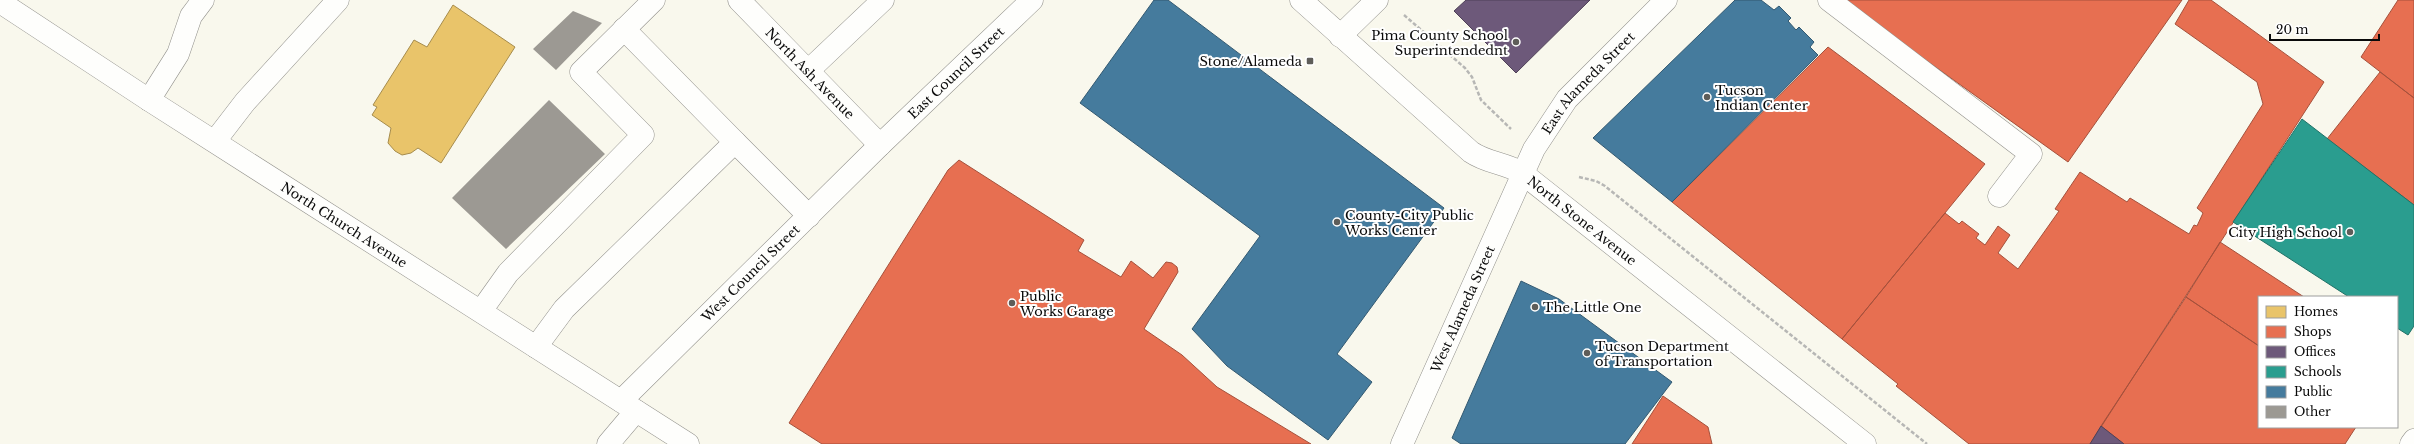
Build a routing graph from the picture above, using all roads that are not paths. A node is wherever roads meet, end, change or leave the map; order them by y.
1 (203, 0) edge
2 (338, 0) edge
3 (654, 0) edge
4 (883, 0) edge
5 (1032, 0) edge
6 (1301, 0) edge
7 (1377, 0) edge
8 (1666, 0) edge
9 (1829, 0) edge
10 (744, 2) edge
11 (1, 4) edge
12 (624, 29) junction
13 (1340, 36) junction
14 (808, 71) junction
15 (150, 100) junction
16 (215, 141) junction
17 (735, 142) junction
18 (880, 145) junction
19 (1522, 173) junction
20 (1999, 196) dead end
21 (809, 216) junction
22 (481, 311) junction
23 (536, 346) junction
24 (628, 406) junction
25 (2414, 440) edge
26 (608, 444) edge
27 (688, 444) edge
28 (1402, 444) edge
29 (1865, 444) edge
30 (2411, 444) edge

1 - 15 street
2 - 16 street
3 - 12 street
4 - 14 street
5 - 18 street, East Council Street
6 - 13 street, North Stone Avenue
7 - 13 street
8 - 19 street, East Alameda Street
9 - 20 street
10 - 14 street, North Ash Avenue
11 - 15 street, North Church Avenue
12 - 17 street
12 - 22 street
13 - 19 street, North Stone Avenue
14 - 18 street, North Ash Avenue
15 - 16 street, North Church Avenue
16 - 22 street, North Church Avenue
17 - 21 street
17 - 23 street
18 - 21 street, West Council Street
19 - 28 street, West Alameda Street
19 - 29 street, North Stone Avenue
21 - 24 street, West Council Street
22 - 23 street, North Church Avenue
23 - 24 street, North Church Avenue
24 - 26 street, West Council Street
24 - 27 street, North Church Avenue
25 - 30 street

